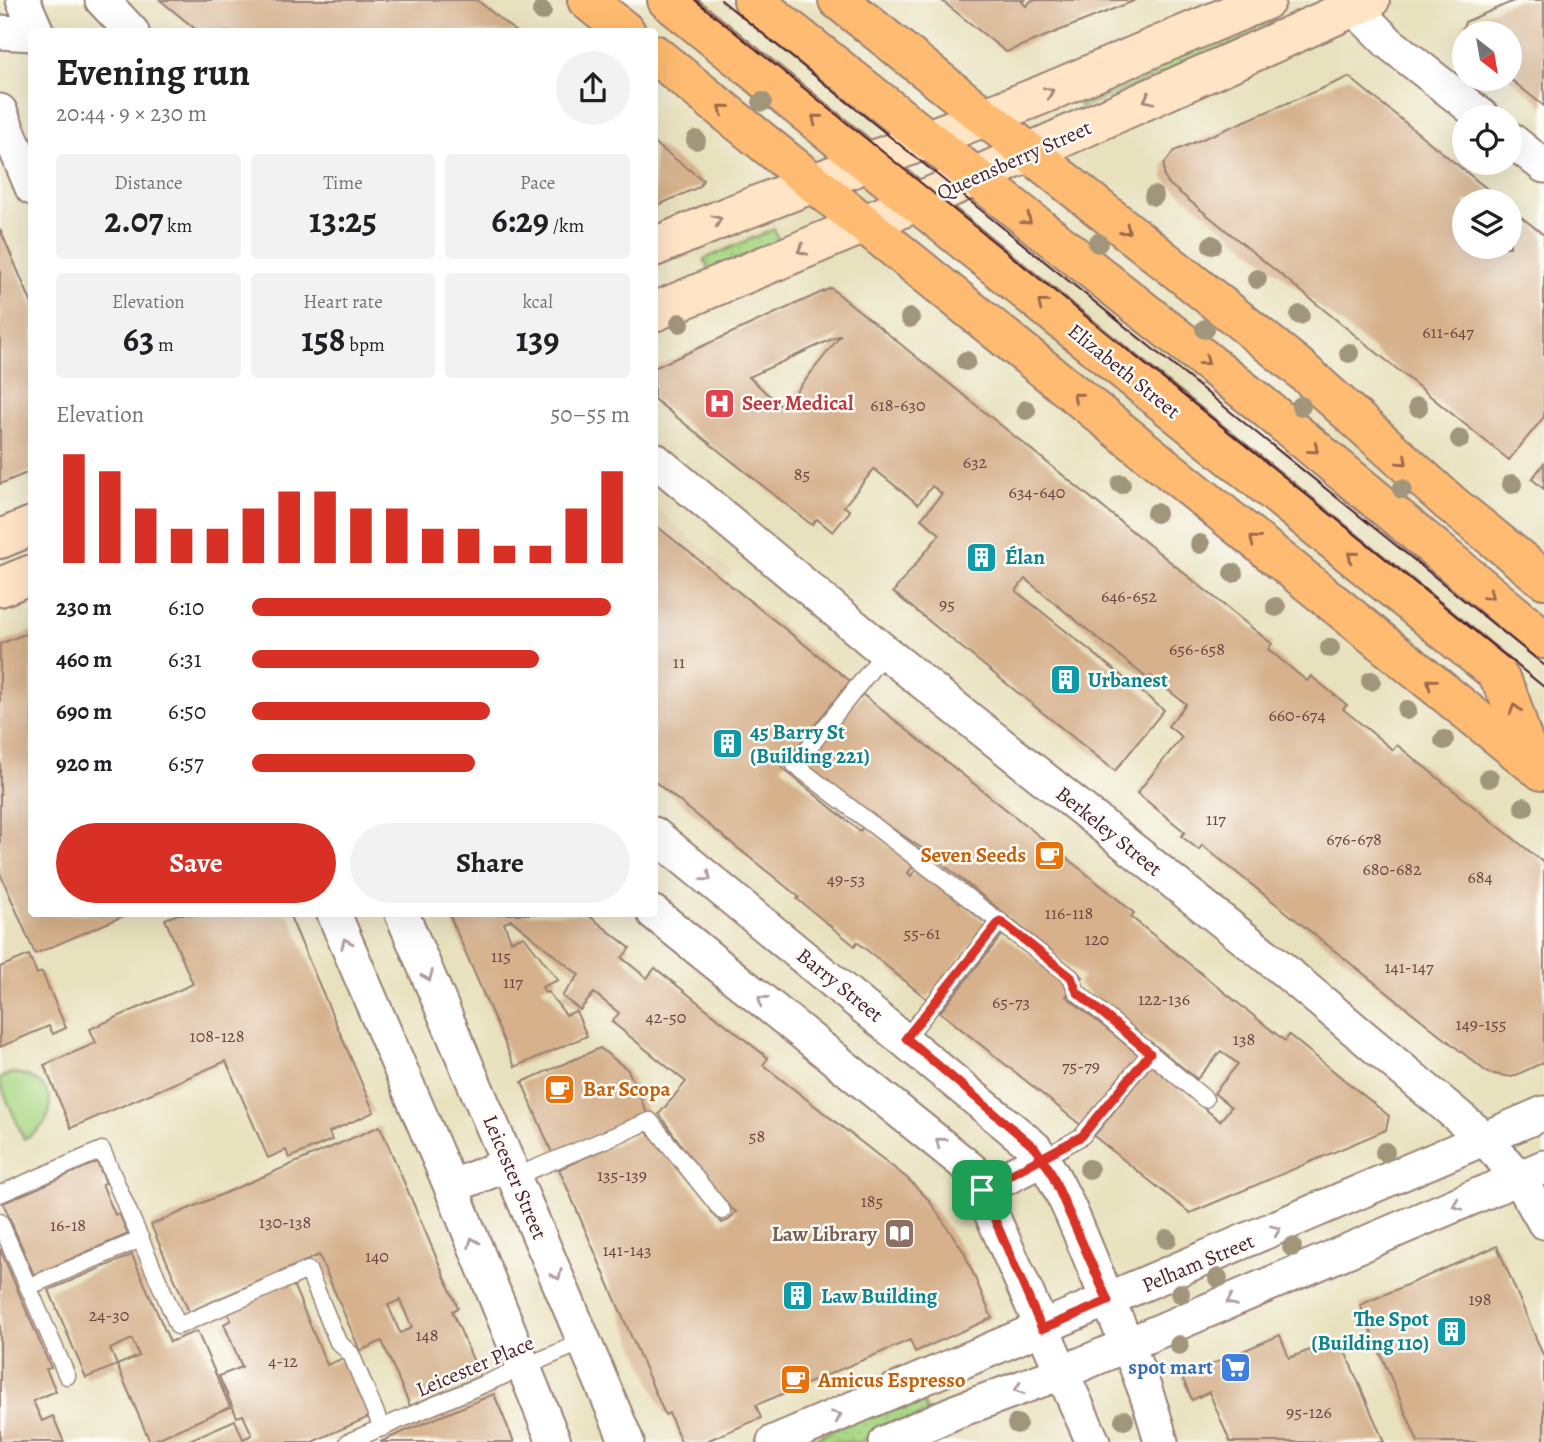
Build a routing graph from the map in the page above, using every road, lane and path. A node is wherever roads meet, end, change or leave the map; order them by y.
1 (23, 0) edge
2 (102, 0) edge
3 (587, 0) edge
4 (667, 0) edge
5 (752, 0) edge
6 (838, 0) edge
7 (1266, 0) edge
8 (1345, 4) edge
9 (35, 28) edge
10 (128, 28) edge
11 (621, 28) edge
12 (0, 32) edge
13 (28, 34) edge
14 (658, 57) edge
15 (1468, 105) edge
16 (0, 111) edge
17 (986, 117) junction
18 (925, 141) junction
19 (1522, 149) edge
20 (1030, 152) junction
21 (868, 162) junction
22 (1544, 166) edge
23 (974, 177) junction
24 (28, 178) edge
25 (815, 182) junction
26 (915, 203) junction
27 (865, 223) junction
28 (658, 245) edge
29 (658, 310) edge
30 (658, 462) edge
31 (1450, 503) junction
32 (28, 528) edge
33 (0, 539) edge
34 (1421, 539) junction
35 (28, 576) edge
36 (1544, 579) edge
37 (1384, 583) junction
38 (0, 587) edge
39 (1354, 621) junction
40 (1544, 639) edge
41 (885, 652) junction
42 (1543, 772) edge
43 (658, 837) edge
44 (658, 916) edge
45 (335, 917) edge
46 (403, 917) edge
47 (1000, 921) junction
48 (906, 1038) junction
49 (1150, 1053) junction
50 (1205, 1098) dead end
51 (1544, 1113) edge
52 (1485, 1138) junction
53 (1043, 1159) junction
54 (512, 1170) junction
55 (1532, 1173) edge
56 (451, 1187) junction
57 (982, 1190) junction
58 (0, 1194) edge
59 (722, 1211) dead end
60 (0, 1222) edge
61 (1544, 1222) edge
62 (141, 1239) junction
63 (28, 1287) junction
64 (1108, 1301) junction
65 (1042, 1329) junction
66 (585, 1341) junction
67 (1127, 1345) junction
68 (523, 1369) junction
69 (1060, 1373) junction
70 (67, 1376) dead end
71 (382, 1428) junction
72 (348, 1442) edge
73 (554, 1442) edge
74 (626, 1442) edge
75 (774, 1442) edge
76 (886, 1442) edge
77 (1093, 1442) edge
78 (1161, 1442) edge

1 - 9 street
2 - 10 street
3 - 11 main road
21 -> 4 main road, Elizabeth Street
5 - 18 main road
6 - 17 main road
17 -> 7 main road
8 - 15 street
8 -> 20 main road, Queensberry Street
12 - 13 street
25 -> 14 main road, Elizabeth Street
16 - 24 street
17 - 18 main road
17 - 20 main road
18 - 21 main road
18 - 23 main road
19 - 22 street
20 - 23 main road, Queensberry Street
20 -> 31 main road
21 - 25 main road
21 - 26 main road, Elizabeth Street
23 - 26 main road, Queensberry Street
23 -> 34 main road
25 - 27 main road, Elizabeth Street
28 -> 25 main road
26 - 27 main road, Queensberry Street
37 -> 26 main road, Elizabeth Street
27 -> 29 main road, Queensberry Street
39 -> 27 main road, Elizabeth Street
30 - 41 street, Berkeley Street
31 - 34 main road
31 - 36 main road
32 - 33 main road
34 - 37 main road
34 -> 40 main road
35 - 38 main road
37 - 39 main road
42 -> 37 main road, Elizabeth Street
42 -> 39 main road, Elizabeth Street
41 - 47 lane
41 - 52 street, Berkeley Street
43 -> 48 street, Barry Street
57 -> 44 street
56 -> 45 street
46 -> 54 street, Leicester Street
47 - 48 lane
47 - 49 lane
48 - 53 street, Barry Street
49 - 50 lane
49 - 53 lane
51 - 52 street, Pelham Street
52 - 55 street, Berkeley Street
64 -> 52 street, Pelham Street
53 - 57 street
53 - 64 street, Barry Street
54 - 56 street
54 - 59 lane
54 -> 66 street, Leicester Street
55 - 61 street, Berkeley Street
55 -> 67 street
68 -> 56 street
57 - 65 street
58 - 62 lane
60 - 63 lane
62 - 63 lane
62 - 71 lane
63 - 70 lane
64 - 65 street, Pelham Street
64 - 67 street, Barry Street
65 - 69 street
75 -> 65 street, Pelham Street
66 - 68 lane, Leicester Place
66 - 74 street, Leicester Street
67 - 69 street
67 - 78 street, Barry Street
68 - 71 lane, Leicester Place
68 - 73 street
69 -> 76 street
69 - 77 street
71 - 72 lane, Leicester Place

